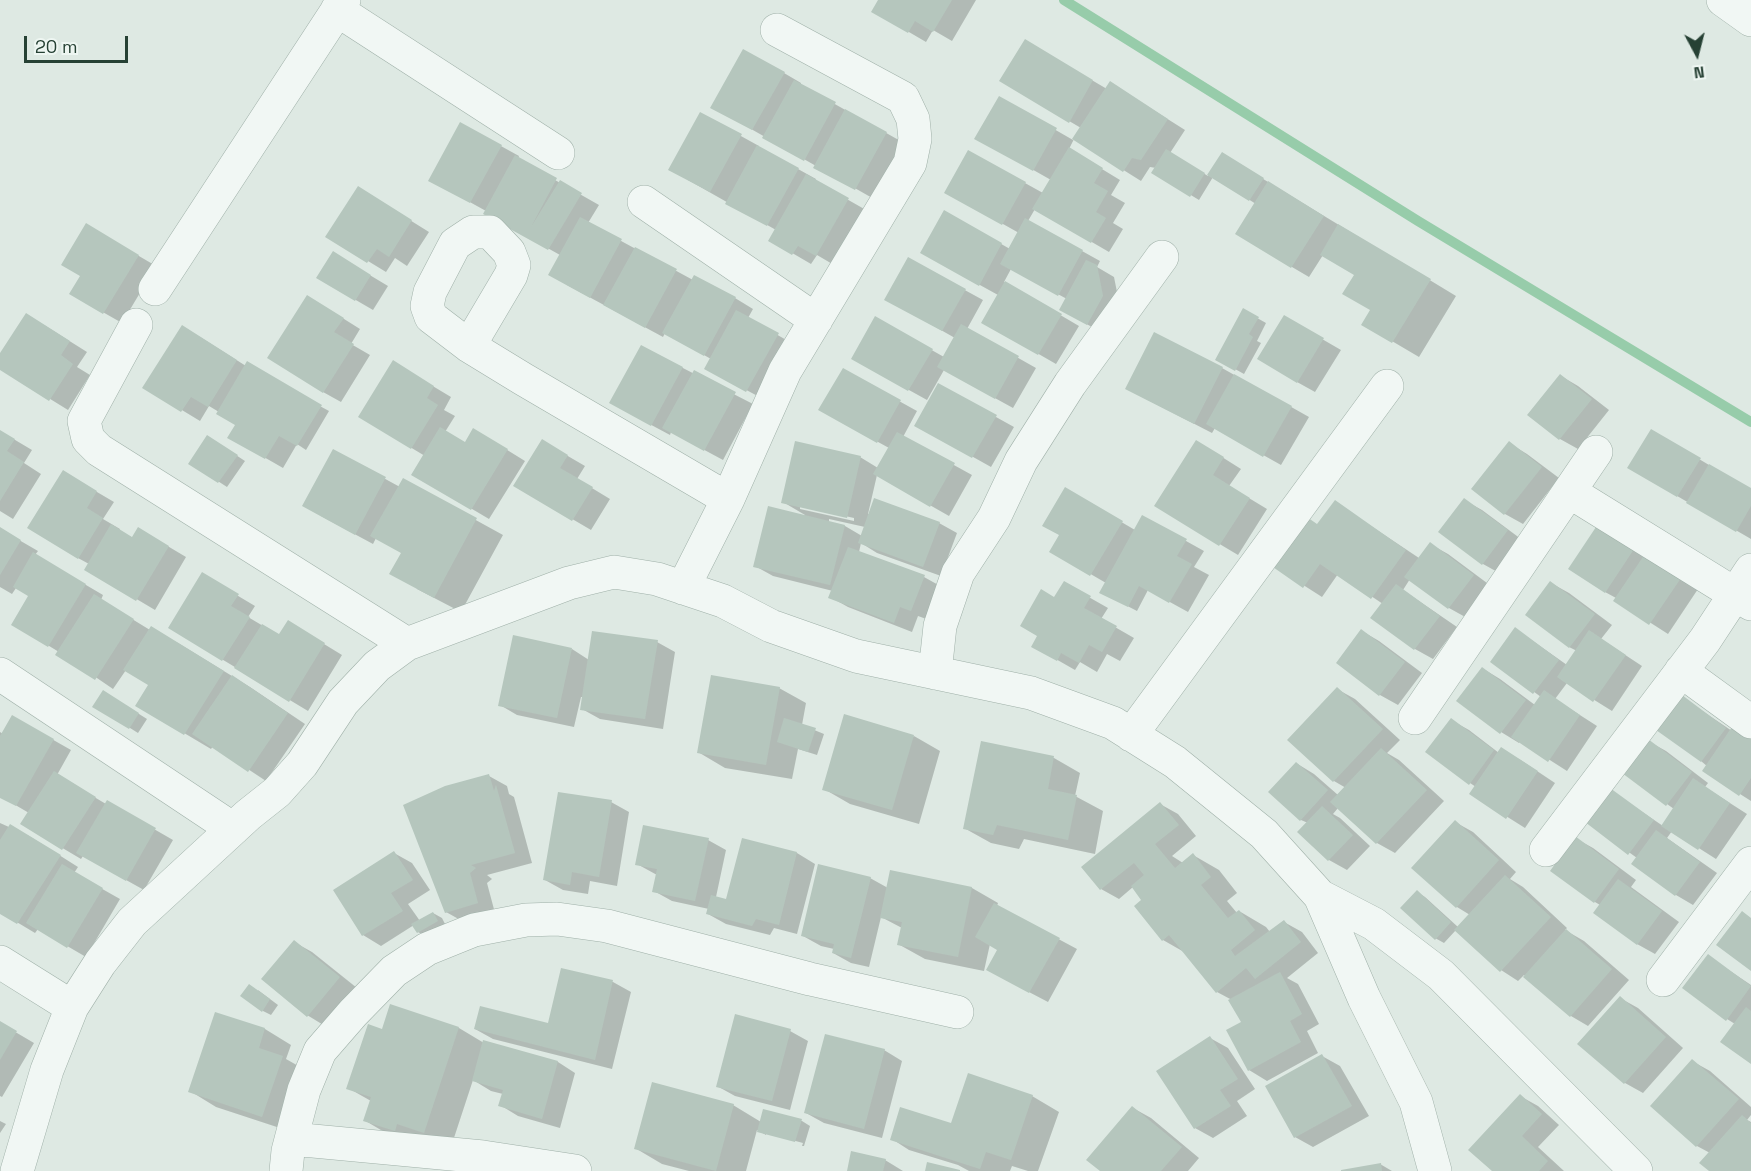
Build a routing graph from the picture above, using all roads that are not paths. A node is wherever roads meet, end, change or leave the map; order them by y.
1 (1723, 0) edge
2 (340, 5) edge
3 (1751, 20) edge
4 (777, 30) dead end
5 (558, 153) dead end
6 (644, 202) dead end
7 (1162, 257) dead end
8 (155, 289) dead end
9 (816, 320) junction
10 (136, 325) dead end
11 (469, 346) dead end
12 (1387, 386) dead end
13 (1596, 452) dead end
14 (1570, 492) junction
15 (728, 499) junction
16 (683, 588) junction
17 (1746, 590) edge
18 (407, 644) junction
19 (1681, 671) junction
20 (0, 674) edge
21 (935, 674) junction
22 (1415, 718) dead end
23 (1751, 722) edge
24 (1131, 735) junction
25 (232, 829) junction
26 (1546, 850) dead end
27 (1751, 863) edge
28 (1320, 896) junction
29 (0, 962) edge
30 (1663, 980) dead end
31 (72, 1006) junction
32 (957, 1012) dead end
33 (292, 1139) junction
34 (17, 1171) edge
35 (285, 1171) edge
36 (575, 1171) edge
37 (1435, 1171) edge
38 (1636, 1171) edge

1 - 3 street
2 - 5 street
2 - 8 street
4 - 9 street
6 - 9 street
7 - 21 street
9 - 15 street
10 - 18 street
11 - 15 street
12 - 24 street
13 - 14 street
14 - 17 street
14 - 22 street
15 - 16 street
16 - 18 street
16 - 21 street
17 - 19 street
18 - 25 street
19 - 23 street
19 - 26 street
20 - 25 street
21 - 24 street
24 - 28 street
25 - 31 street
27 - 30 street
28 - 37 street
28 - 38 street
29 - 31 street
31 - 34 street
32 - 33 street
33 - 35 street
33 - 36 street

